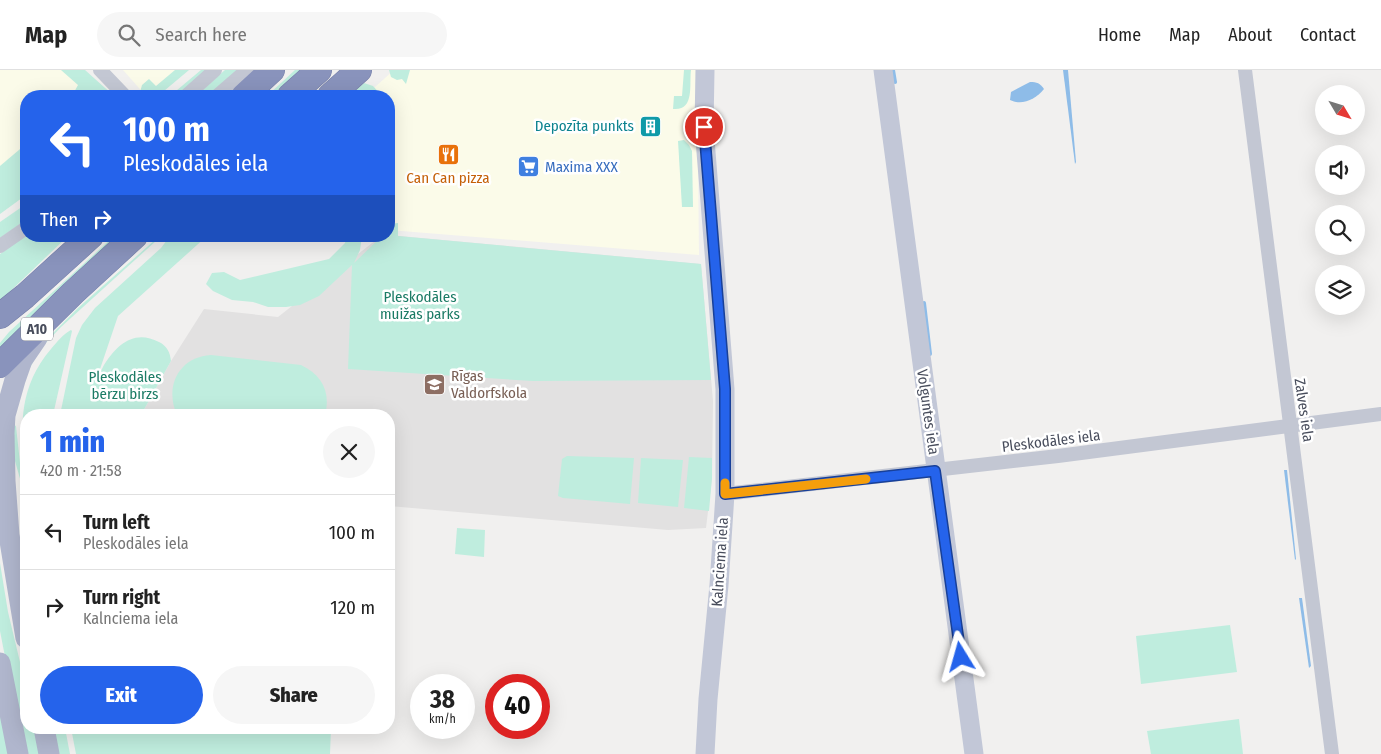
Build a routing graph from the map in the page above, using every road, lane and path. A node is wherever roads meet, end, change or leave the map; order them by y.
1 (100, 70) edge
2 (215, 70) edge
3 (247, 70) edge
4 (272, 70) edge
5 (319, 70) edge
6 (359, 70) edge
7 (705, 70) edge
8 (882, 70) edge
9 (1245, 70) edge
10 (118, 90) edge
11 (193, 90) edge
12 (224, 90) edge
13 (250, 90) edge
14 (297, 90) edge
15 (337, 90) edge
16 (20, 232) edge
17 (84, 242) edge
18 (128, 242) edge
19 (0, 246) edge
20 (73, 293) junction
21 (25, 296) junction
22 (0, 316) edge
23 (0, 329) edge
24 (0, 366) edge
25 (1381, 414) edge
26 (1290, 426) junction
27 (0, 459) edge
28 (935, 471) junction
29 (5, 481) junction
30 (725, 494) junction
31 (0, 510) edge
32 (9, 535) junction
33 (20, 602) edge
34 (0, 663) edge
35 (45, 734) edge
36 (18, 754) edge
37 (49, 754) edge
38 (705, 754) edge
39 (974, 754) edge
40 (1332, 754) edge

1 - 10 street
2 - 11 street
3 - 12 street
4 - 13 highway
5 - 14 highway
6 - 15 highway
7 - 30 street, Kalnciema iela
8 - 28 street, Volguntes iela
9 - 26 street, Zalves iela
16 - 19 street
17 - 21 highway, A10
18 - 20 highway, A10
20 - 24 highway, A10
20 - 29 main road
21 - 22 highway, A10
21 - 23 main road
25 - 26 street, Pleskodāles iela
26 - 28 street, Pleskodāles iela
26 - 40 street, Zalves iela
27 - 29 street
28 - 30 street, Pleskodāles iela
28 - 39 street, Volguntes iela
29 - 32 main road
30 - 38 street, Kalnciema iela
31 - 32 main road
32 - 33 main road
34 - 36 main road
35 - 37 main road

